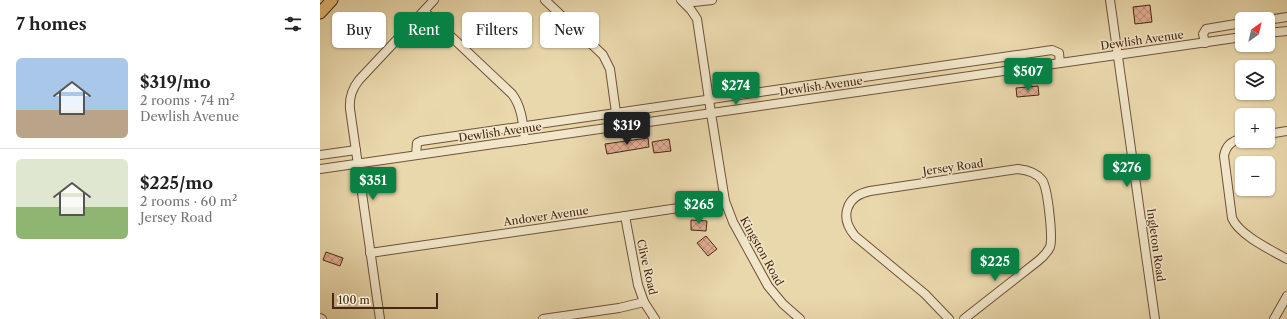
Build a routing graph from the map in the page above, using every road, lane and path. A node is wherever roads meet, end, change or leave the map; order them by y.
1 (332, 0) edge
2 (434, 0) edge
3 (545, 0) edge
4 (712, 0) edge
5 (1110, 0) edge
6 (683, 2) edge
7 (424, 11) junction
8 (320, 13) edge
9 (1287, 17) edge
10 (1275, 19) edge
11 (1235, 24) edge
12 (1287, 31) edge
13 (1275, 32) edge
14 (1235, 38) edge
15 (1205, 43) junction
16 (1118, 54) junction
17 (1060, 59) junction
18 (895, 73) junction
19 (896, 86) junction
20 (767, 91) junction
21 (709, 100) junction
22 (768, 105) junction
23 (616, 112) junction
24 (711, 113) junction
25 (523, 125) junction
26 (618, 127) junction
27 (1287, 131) edge
28 (1275, 133) edge
29 (525, 140) junction
30 (1235, 141) edge
31 (356, 150) junction
32 (320, 155) edge
33 (416, 155) junction
34 (358, 164) junction
35 (320, 169) edge
36 (725, 200) junction
37 (625, 216) junction
38 (370, 253) junction
39 (1287, 259) edge
40 (1287, 296) edge
41 (644, 302) junction
42 (380, 319) edge
43 (543, 319) edge
44 (655, 319) edge
45 (800, 319) edge
46 (949, 319) edge
47 (964, 319) edge
48 (1155, 319) edge
49 (1274, 319) edge

1 - 8 highway
2 - 7 street
3 - 23 street
4 - 6 street
5 - 16 street, Ingleton Road
6 - 21 street, Kingston Road
7 - 25 street
7 - 31 street
9 - 10 street
11 - 15 street
12 - 13 street
14 - 15 street, Dewlish Avenue
15 - 16 street, Dewlish Avenue
16 - 17 street, Dewlish Avenue
16 - 48 street, Ingleton Road
17 - 18 street, Dewlish Avenue
17 - 19 street, Dewlish Avenue
18 - 19 street
18 - 20 street, Dewlish Avenue
19 - 22 street, Dewlish Avenue
20 - 21 street, Dewlish Avenue
20 - 22 street
21 - 23 street, Dewlish Avenue
21 - 24 street, Kingston Road
22 - 24 street, Dewlish Avenue
23 - 25 street, Dewlish Avenue
23 - 26 street
24 - 26 street, Dewlish Avenue
24 - 36 street, Kingston Road
25 - 29 street
25 - 33 street, Dewlish Avenue
26 - 29 street, Dewlish Avenue
27 - 28 street
29 - 33 street, Dewlish Avenue
30 - 39 street
31 - 32 street
31 - 34 street
33 - 34 street, Dewlish Avenue
34 - 35 street, Dewlish Avenue
34 - 38 street
36 - 37 street, Andover Avenue
36 - 45 street, Kingston Road
37 - 38 street, Andover Avenue
37 - 41 street, Clive Road
38 - 42 street
40 - 49 street
41 - 43 street
41 - 44 street, Clive Road
46 - 47 street, Jersey Road

